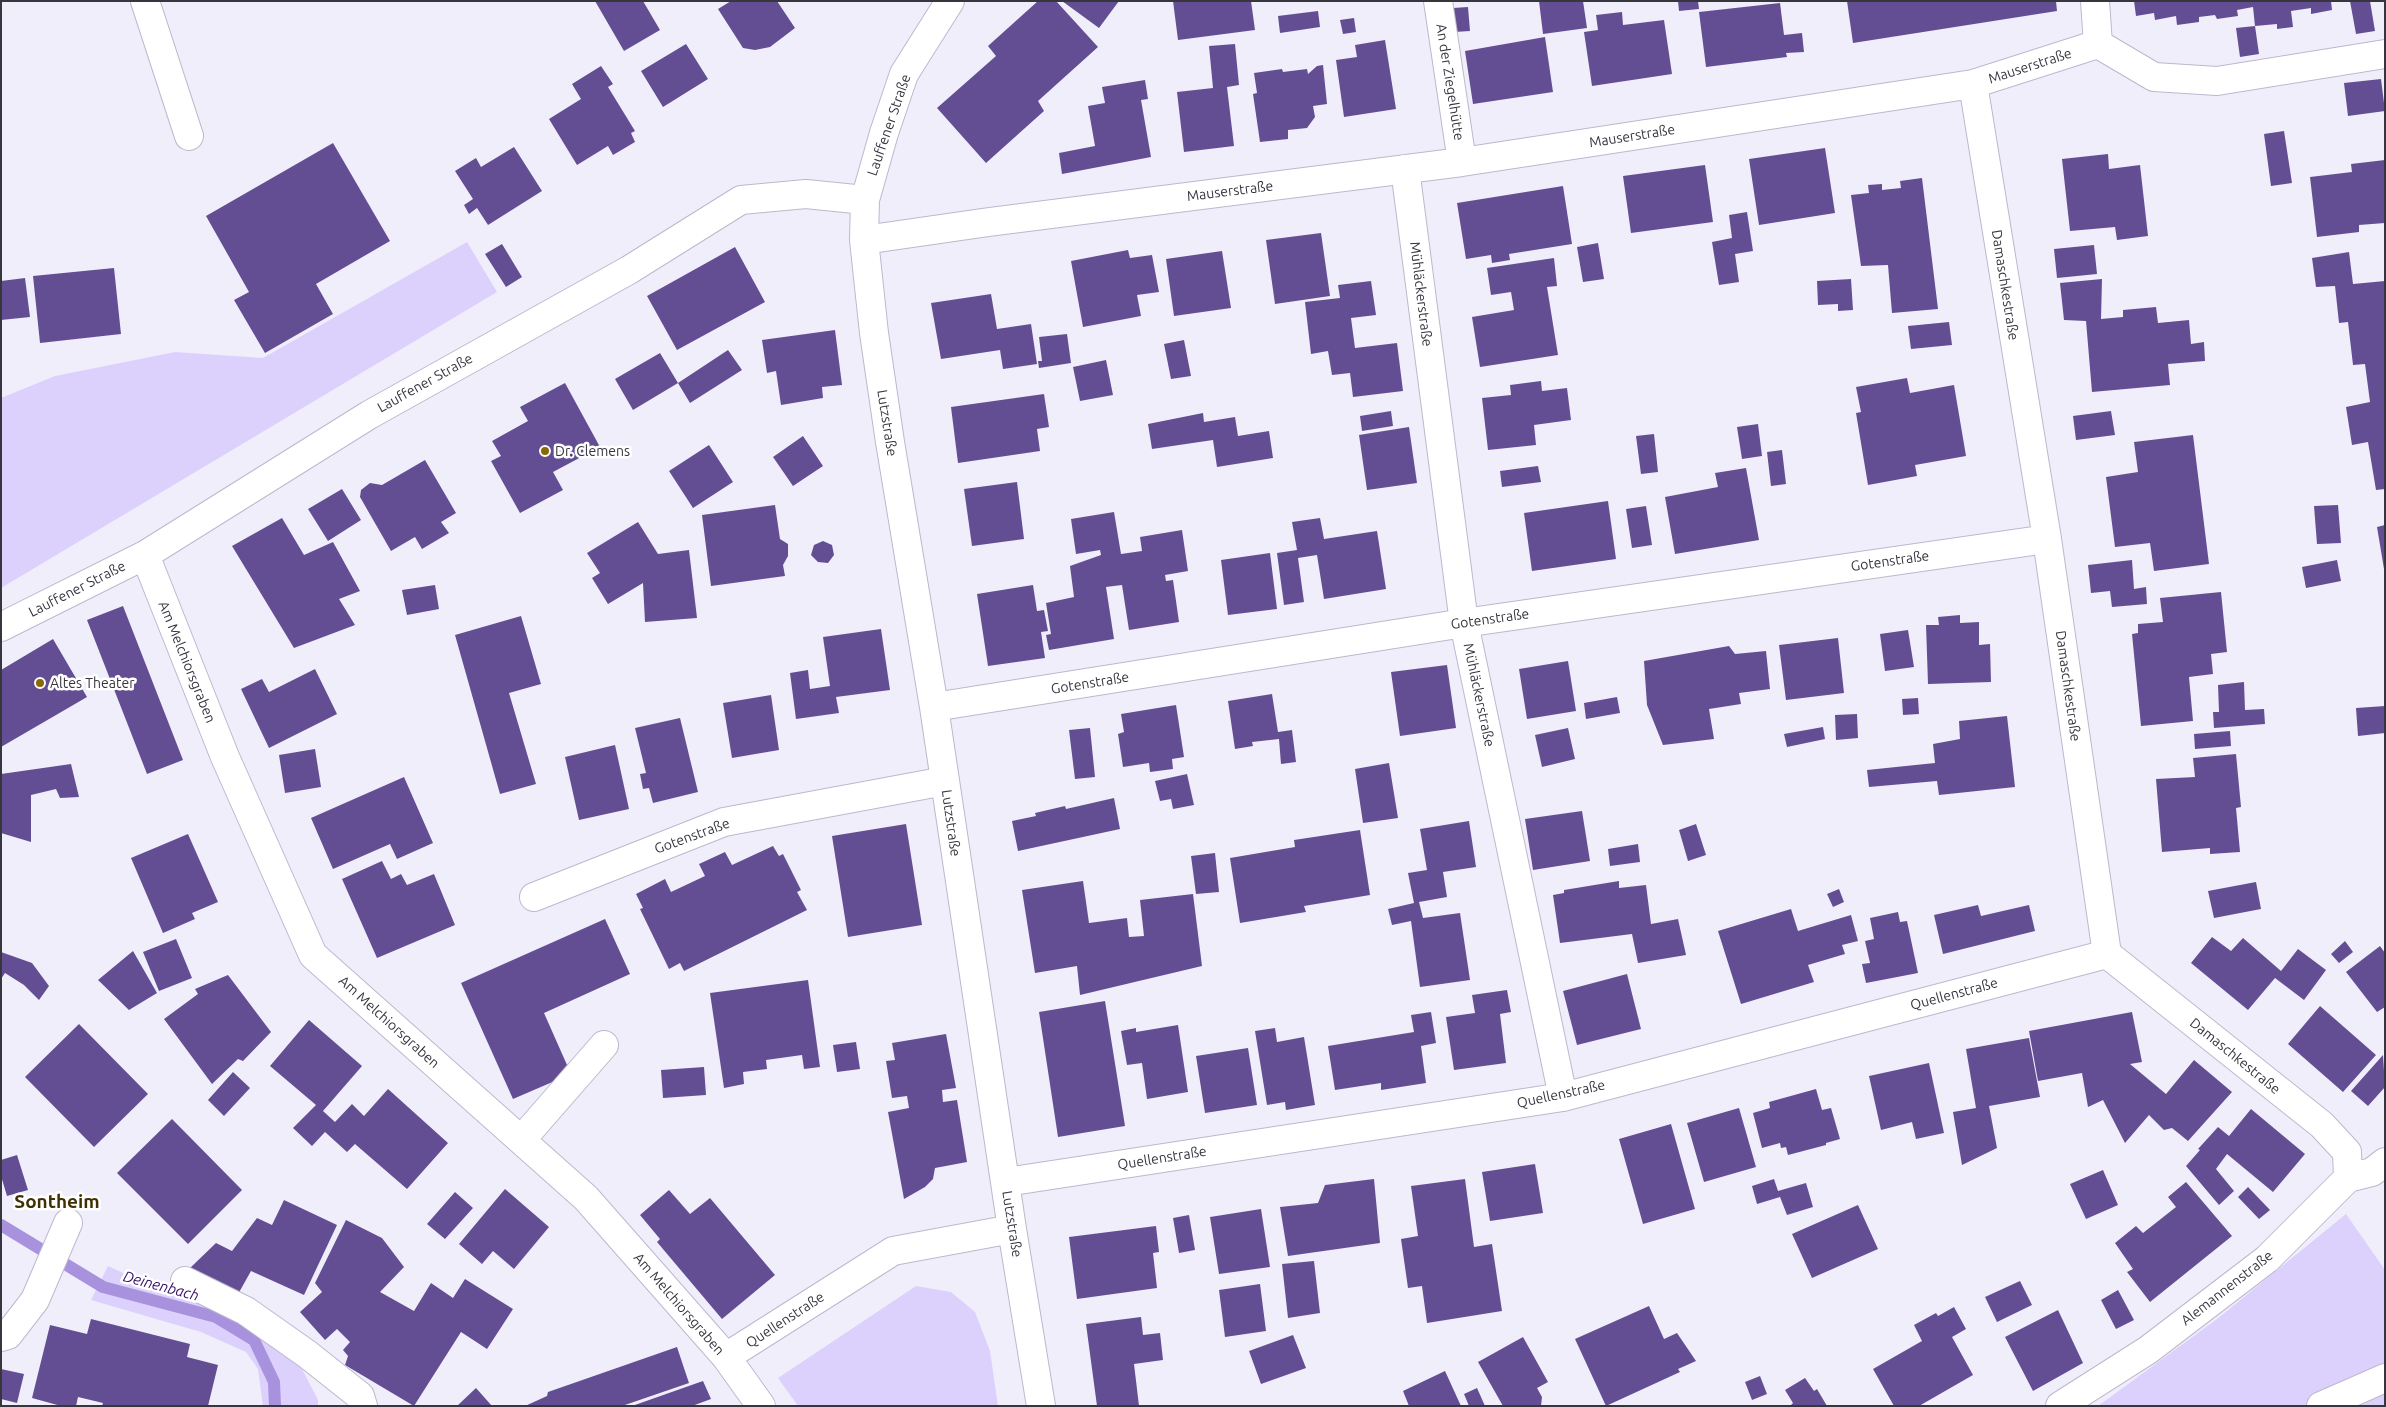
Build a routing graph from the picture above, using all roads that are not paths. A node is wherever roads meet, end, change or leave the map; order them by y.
1 (145, 1) edge
2 (950, 1) edge
3 (1438, 1) edge
4 (2094, 1) edge
5 (2098, 44) junction
6 (2385, 54) edge
7 (1973, 84) junction
8 (189, 136) dead end
9 (1462, 162) junction
10 (1405, 169) junction
11 (865, 200) junction
12 (864, 240) junction
13 (2046, 539) junction
14 (145, 555) junction
15 (1464, 623) junction
16 (1, 627) edge
17 (934, 707) junction
18 (945, 782) junction
19 (534, 897) dead end
20 (2107, 954) junction
21 (604, 1046) dead end
22 (1563, 1096) junction
23 (522, 1139) junction
24 (2385, 1162) edge
25 (2348, 1178) junction
26 (1006, 1182) junction
27 (68, 1223) dead end
28 (1012, 1230) junction
29 (184, 1281) dead end
30 (1, 1337) edge
31 (726, 1357) junction
32 (2385, 1378) edge
33 (363, 1406) edge
34 (761, 1406) edge
35 (1041, 1406) edge
36 (2060, 1406) edge
37 (2321, 1406) edge

1 - 8 street
2 - 11 street, Lauffener Straße
3 - 9 street, An der Ziegelhütte
4 - 5 street
5 - 6 street
5 - 7 street, Mauserstraße
7 - 9 street, Mauserstraße
7 - 13 street, Damaschkestraße
9 - 10 street, Mauserstraße
10 - 12 street, Mauserstraße
10 - 15 street, Mühläckerstraße
11 - 12 street, Lauffener Straße
11 - 14 street, Lauffener Straße
12 - 17 street, Lutzstraße
13 - 15 street, Gotenstraße
13 - 20 street, Damaschkestraße
14 - 16 street, Lauffener Straße
14 - 23 street, Am Melchiorsgraben
15 - 17 street, Gotenstraße
15 - 22 street, Mühläckerstraße
17 - 18 street, Lutzstraße
18 - 19 street, Gotenstraße
18 - 26 street, Lutzstraße
20 - 22 street, Quellenstraße
20 - 25 street, Damaschkestraße
21 - 23 street
22 - 26 street, Quellenstraße
23 - 31 street, Am Melchiorsgraben
24 - 25 street
25 - 36 street, Alemannenstraße
26 - 28 street, Lutzstraße
27 - 30 street
28 - 31 street, Quellenstraße
28 - 35 street, Lutzstraße
29 - 33 street
31 - 34 street, Am Melchiorsgraben
32 - 37 street

